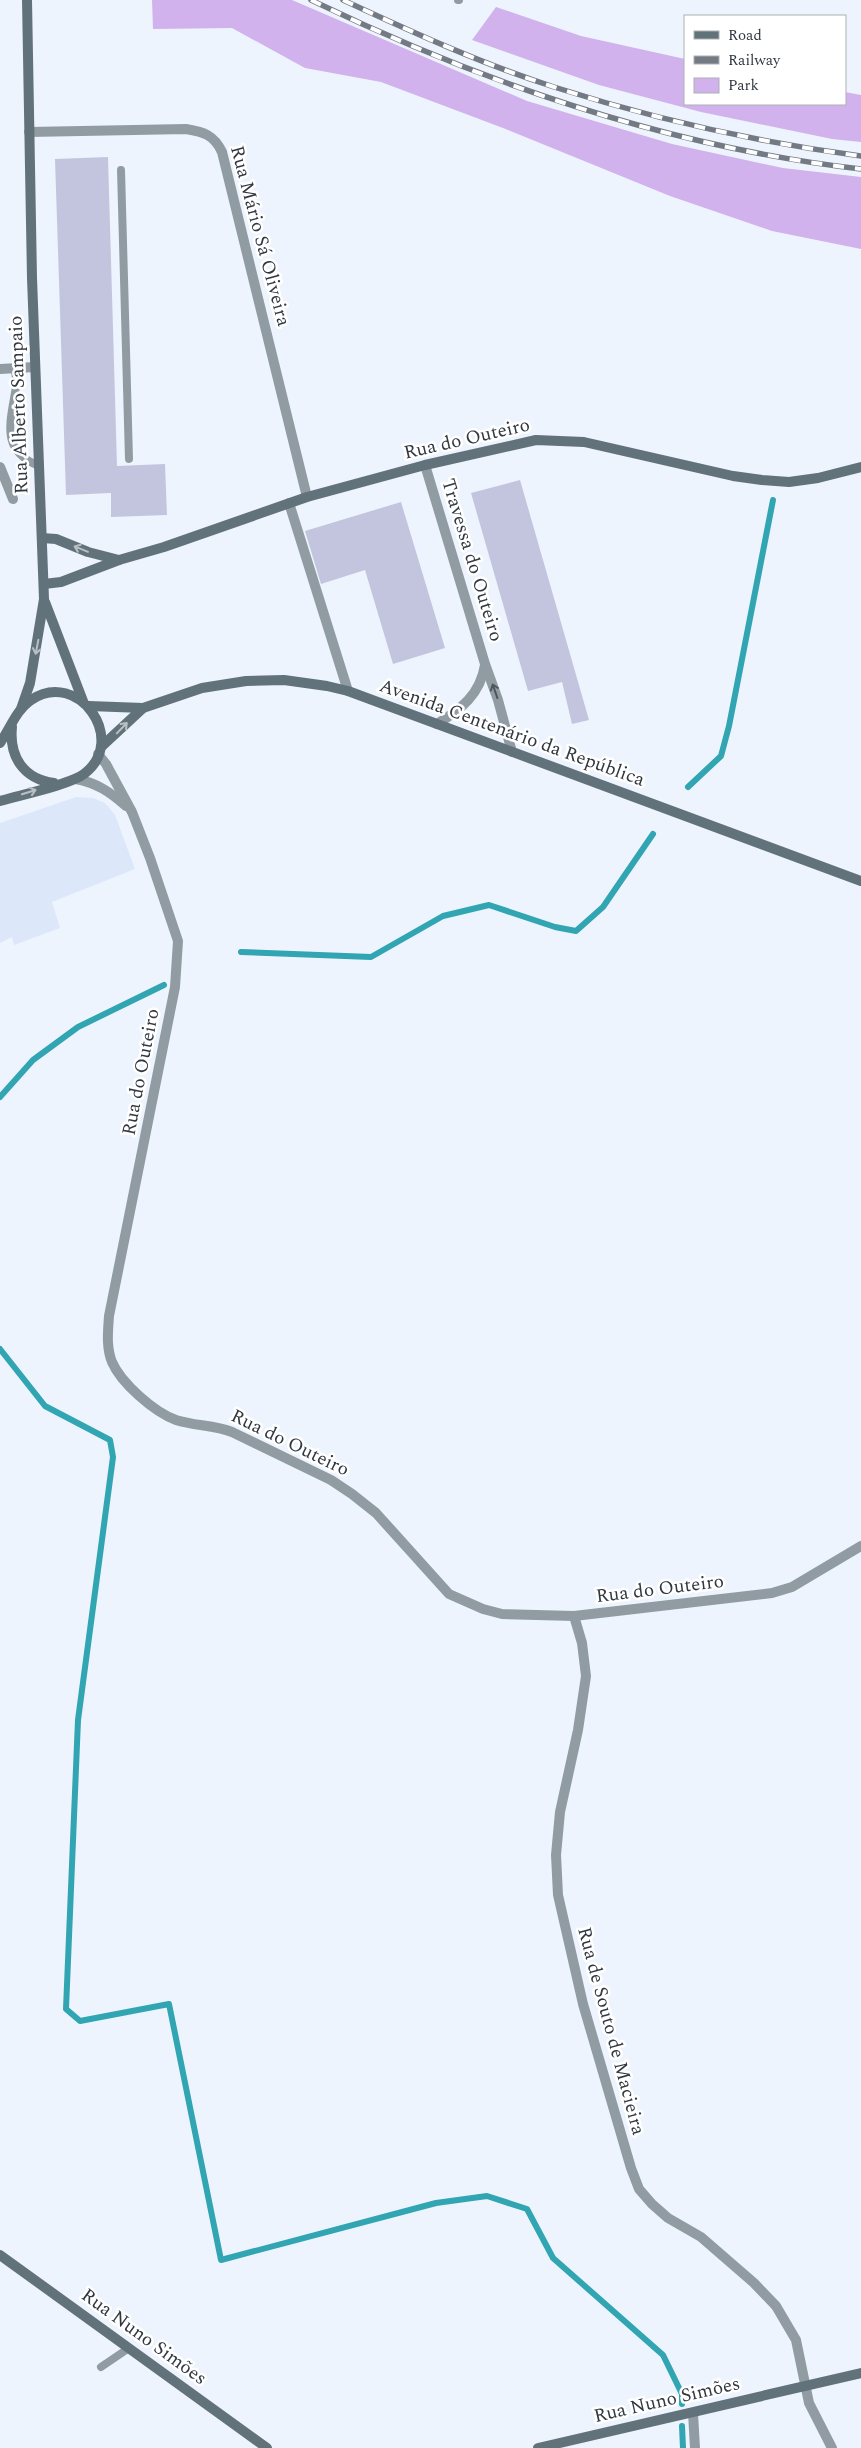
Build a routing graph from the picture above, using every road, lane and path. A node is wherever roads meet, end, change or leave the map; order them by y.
1 (27, 0) edge
2 (29, 132) junction
3 (121, 170) dead end
4 (35, 367) junction
5 (15, 368) junction
6 (0, 369) edge
7 (129, 458) dead end
8 (426, 465) junction
9 (38, 466) junction
10 (0, 467) edge
11 (861, 467) edge
12 (307, 497) junction
13 (13, 499) dead end
14 (289, 503) junction
15 (42, 538) junction
16 (119, 560) junction
17 (44, 584) junction
18 (44, 599) junction
19 (485, 664) junction
20 (348, 691) junction
21 (86, 704) junction
22 (143, 708) junction
23 (21, 709) junction
24 (437, 724) junction
25 (12, 726) junction
26 (0, 743) edge
27 (99, 750) junction
28 (512, 752) junction
29 (76, 779) junction
30 (58, 784) junction
31 (0, 801) edge
32 (132, 812) junction
33 (861, 882) edge
34 (861, 1546) edge
35 (574, 1616) junction
36 (0, 2255) edge
37 (129, 2348) junction
38 (101, 2367) dead end
39 (861, 2374) edge
40 (804, 2386) junction
41 (693, 2413) junction
42 (267, 2448) edge
43 (538, 2448) edge
44 (695, 2448) edge
45 (832, 2448) edge

1 - 2 main road, Rua Alberto Sampaio
2 - 4 main road, Rua Alberto Sampaio
2 - 12 street, Rua Mário Sá Oliveira
3 - 7 lane
4 - 5 street
4 - 9 main road, Rua Alberto Sampaio
5 - 6 street
5 - 9 lane
8 - 11 main road, Rua do Outeiro
8 - 12 main road, Rua do Outeiro
8 - 19 street, Travessa do Outeiro
9 - 15 main road, Rua Alberto Sampaio
10 - 13 street
12 - 14 main road, Rua do Outeiro
14 - 16 main road, Rua do Outeiro
14 - 20 street
16 -> 15 main road
15 - 17 main road, Rua Alberto Sampaio
16 - 17 main road, Rua do Outeiro
17 - 18 main road, Rua Alberto Sampaio
18 - 21 main road, Rua Alberto Sampaio
18 -> 23 main road, Rua Alberto Sampaio
19 - 24 street, Travessa do Outeiro
28 -> 19 street, Travessa do Outeiro
20 - 22 main road, Avenida Centenário da República
20 - 24 main road, Avenida Centenário da República
21 - 22 main road, Avenida Centenário da República
21 - 23 main road, Rua Alberto Sampaio
21 - 27 main road, Rua Alberto Sampaio
27 -> 22 main road, Avenida Centenário da República
23 - 25 main road, Rua Alberto Sampaio
24 - 28 main road, Avenida Centenário da República
25 - 26 main road, Rua Alberto Sampaio
25 - 30 main road
27 - 29 main road
27 - 32 street, Rua do Outeiro
28 - 33 main road, Avenida Centenário da República
29 - 30 main road
29 - 32 street, Rua do Outeiro
31 -> 30 main road
32 - 35 street, Rua do Outeiro
34 - 35 street, Rua do Outeiro
35 - 40 street, Rua de Souto de Macieira
36 - 37 main road, Rua Nuno Simões
37 - 38 lane
37 - 42 main road, Rua Nuno Simões
39 - 40 main road, Rua Nuno Simões
40 - 41 main road, Rua Nuno Simões
40 - 45 street, Rua de Souto de Macieira
41 - 43 main road, Rua Nuno Simões
41 - 44 street

